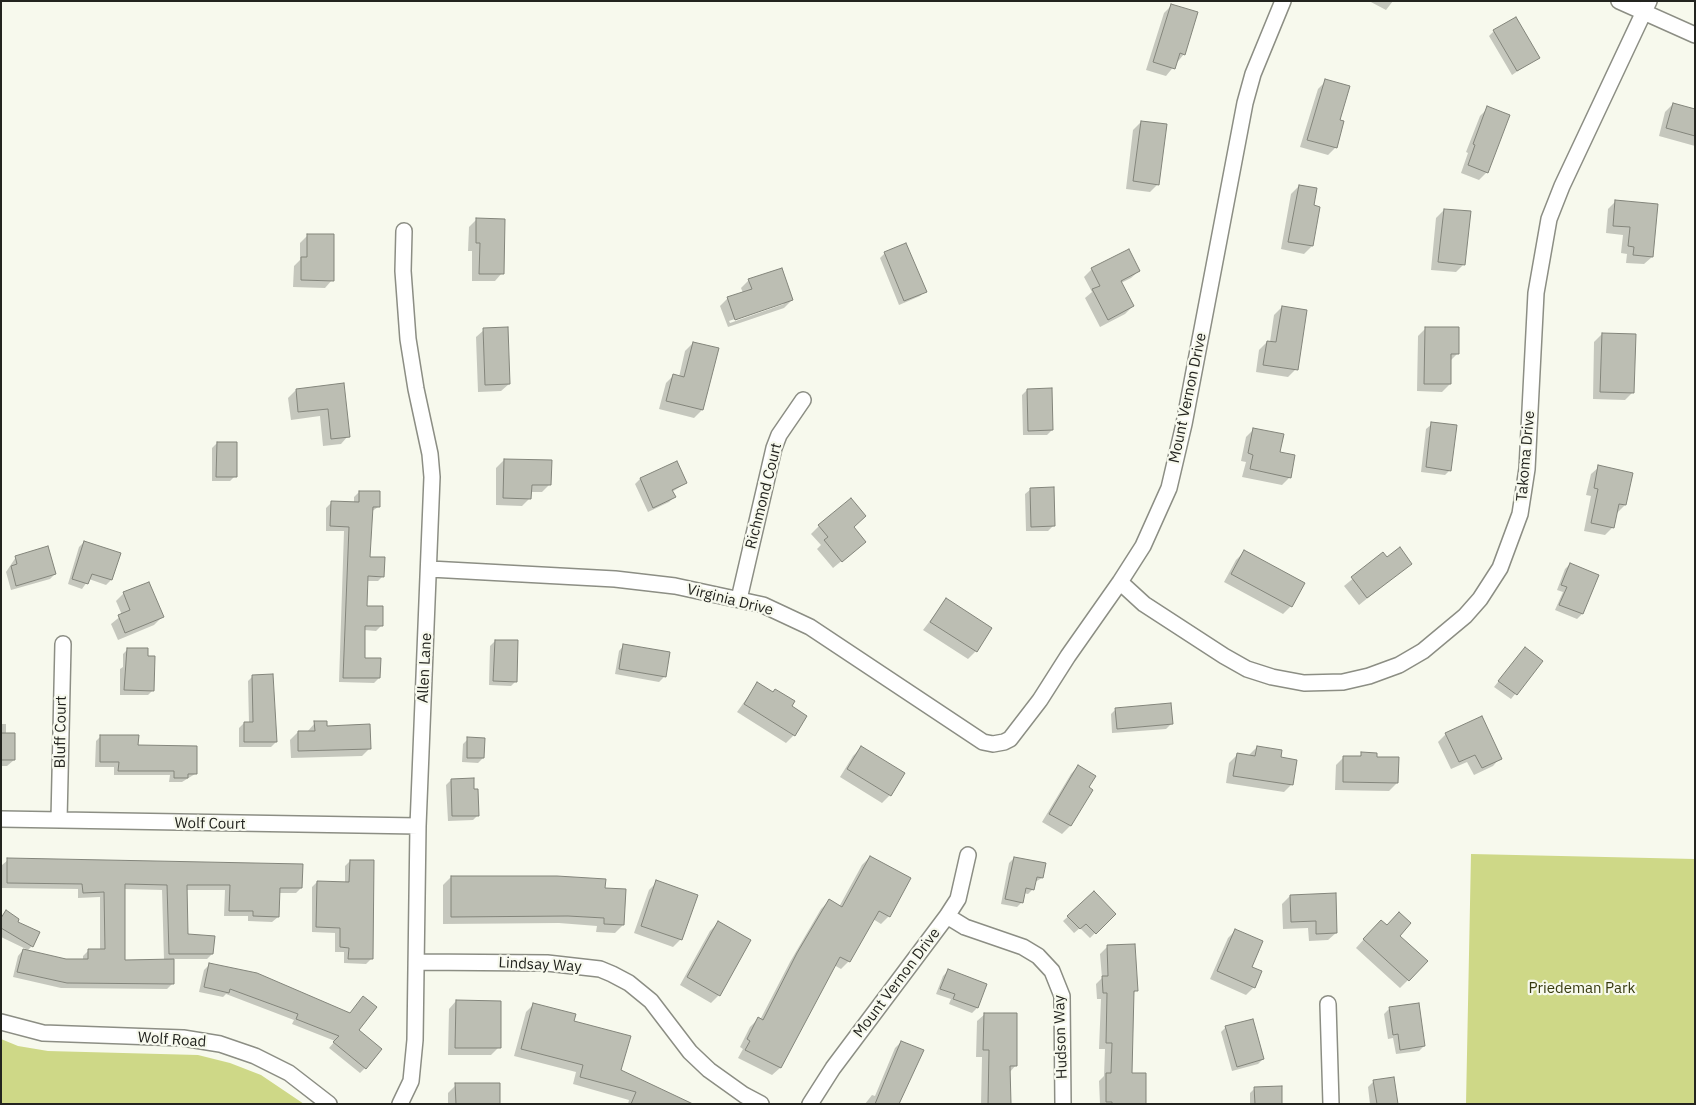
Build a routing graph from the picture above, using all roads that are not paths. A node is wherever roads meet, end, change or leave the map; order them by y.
1 (1283, 1) edge
2 (1619, 1) edge
3 (1646, 7) edge
4 (1695, 35) edge
5 (404, 231) dead end
6 (803, 400) dead end
7 (430, 569) junction
8 (1120, 582) junction
9 (739, 599) junction
10 (63, 644) dead end
11 (993, 744) joint
12 (1, 819) edge
13 (59, 820) junction
14 (418, 826) junction
15 (968, 855) dead end
16 (947, 916) junction
17 (416, 962) junction
18 (1328, 1004) dead end
19 (1, 1022) edge
20 (329, 1104) edge
21 (400, 1104) edge
22 (761, 1104) edge
23 (810, 1104) edge
24 (1063, 1104) edge
25 (1331, 1104) edge

1 - 8 street, Mount Vernon Drive
2 - 3 street
3 - 4 street
3 - 8 street, Takoma Drive
5 - 7 street, Allen Lane
6 - 9 street, Richmond Court
7 - 9 street, Virginia Drive
7 - 14 street, Allen Lane
8 - 11 street, Mount Vernon Drive
9 - 11 street, Virginia Drive
10 - 13 street, Bluff Court
12 - 13 street, Wolf Court
13 - 14 street, Wolf Court
14 - 17 street, Allen Lane
15 - 16 street, Mount Vernon Drive
16 - 23 street, Mount Vernon Drive
16 - 24 street, Hudson Way
17 - 21 street, Allen Lane
17 - 22 street, Lindsay Way
18 - 25 street
19 - 20 street, Wolf Road

